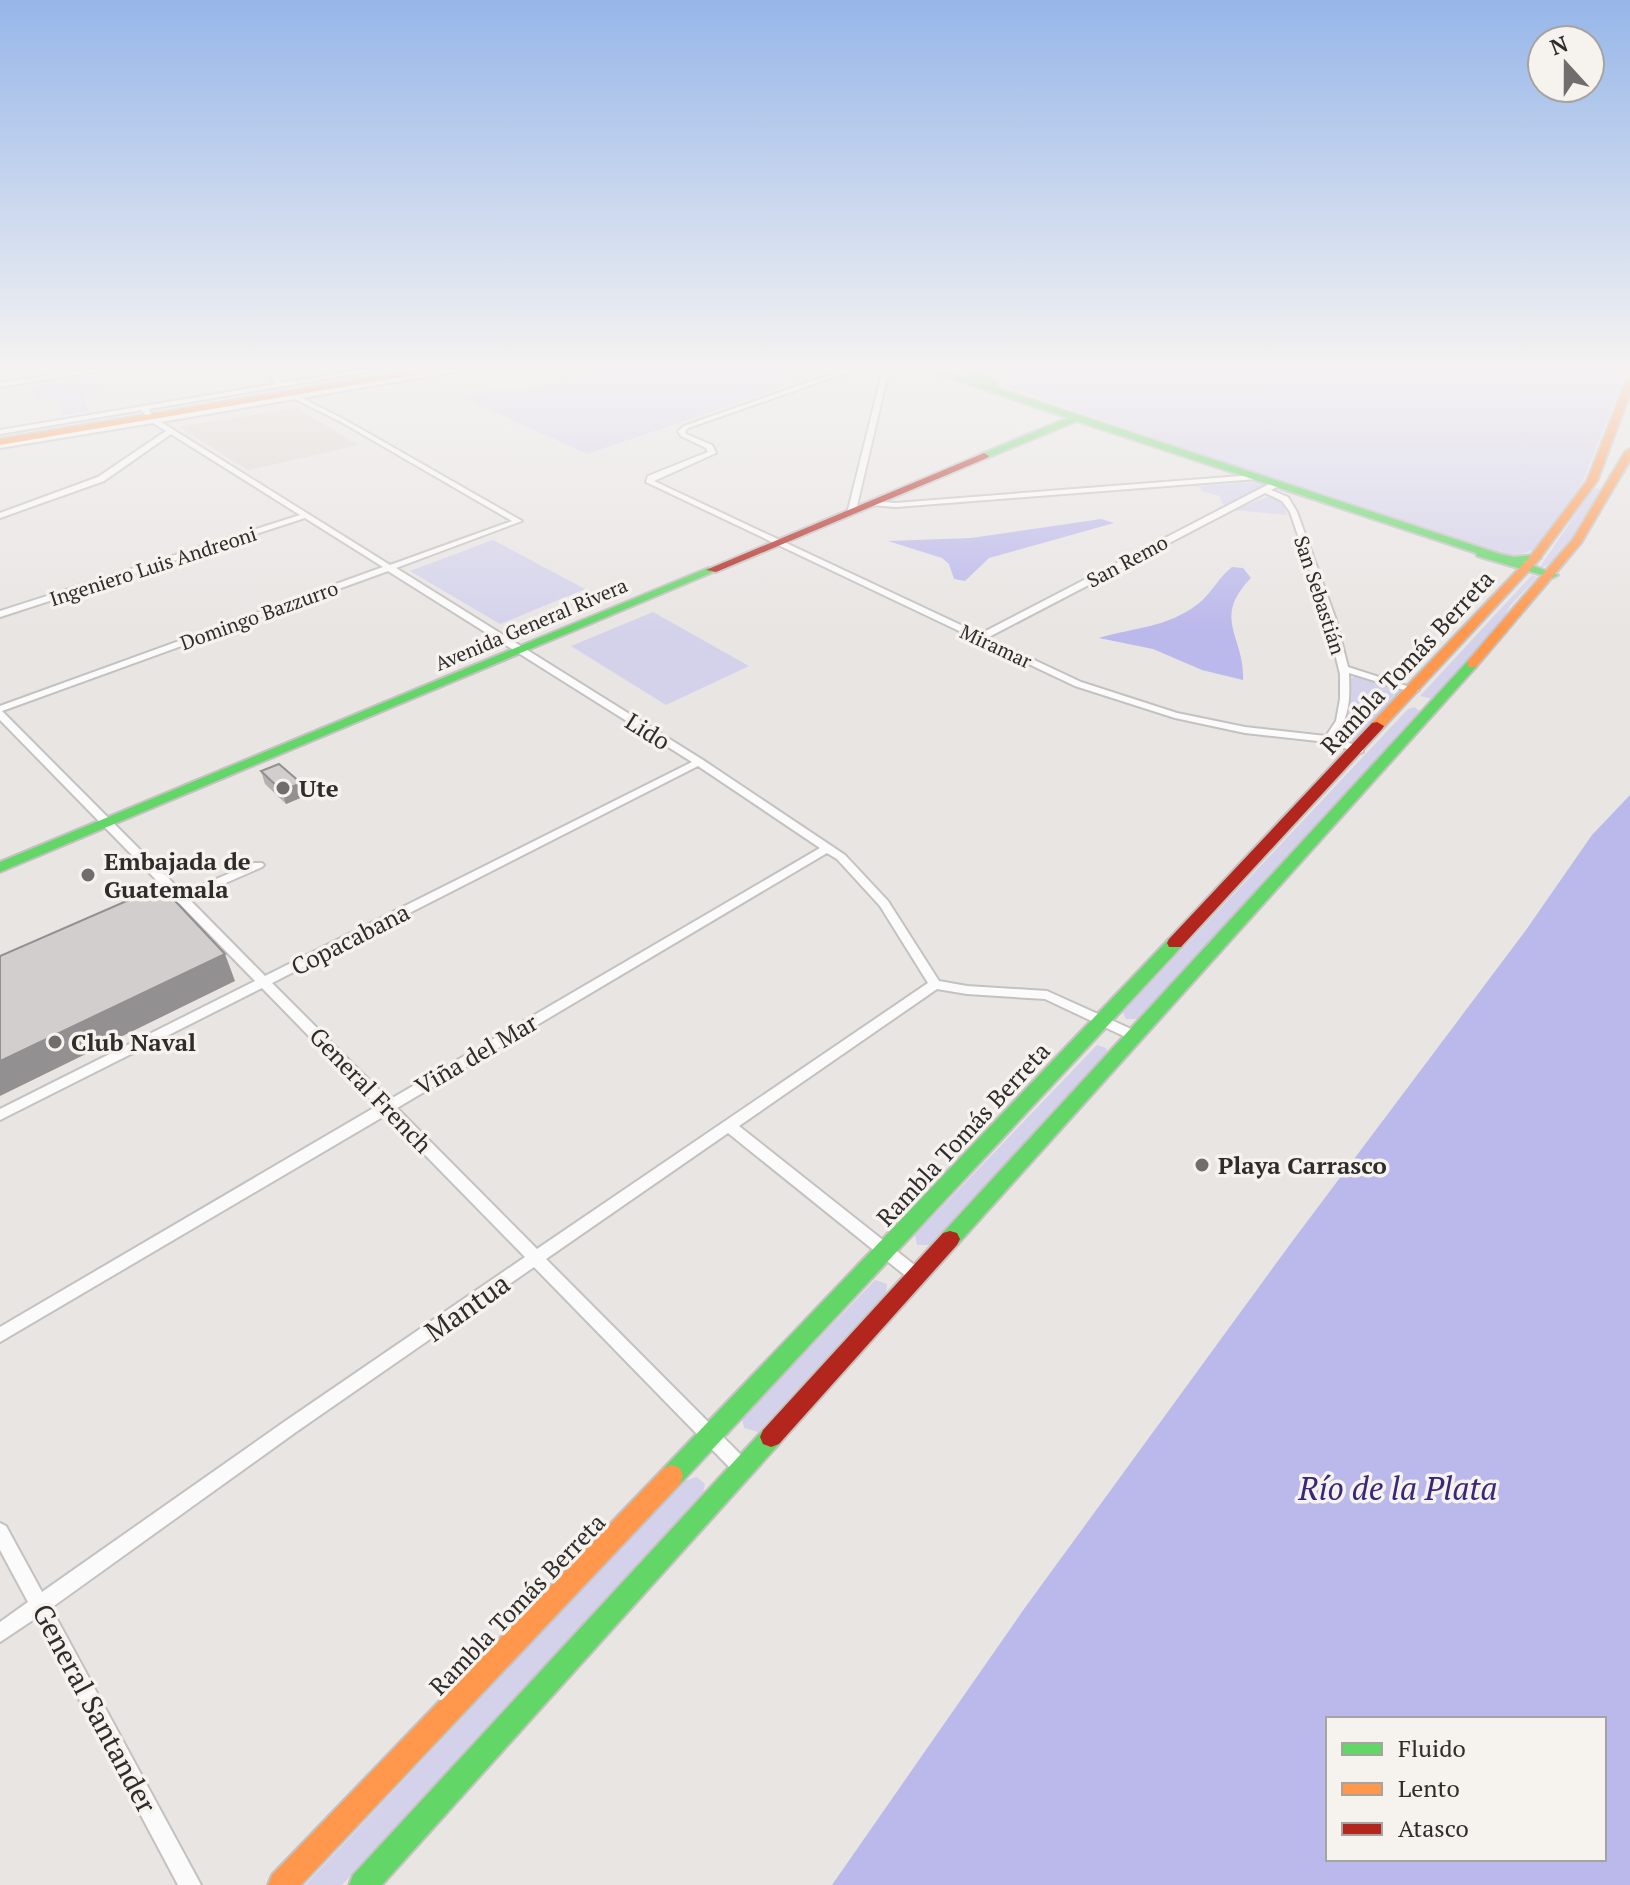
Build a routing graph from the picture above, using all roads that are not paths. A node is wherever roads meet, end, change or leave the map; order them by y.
1 (133, 457) edge
2 (212, 457) edge
3 (403, 457) edge
4 (702, 457) edge
5 (865, 457) edge
6 (981, 457) edge
7 (1190, 457) edge
8 (1602, 457) edge
9 (1628, 457) edge
10 (1592, 481) junction
11 (1265, 484) junction
12 (1614, 486) junction
13 (870, 503) junction
14 (852, 510) junction
15 (0, 516) edge
16 (305, 516) junction
17 (777, 542) junction
18 (1481, 554) junction
19 (1532, 562) junction
20 (387, 569) junction
21 (1552, 575) junction
22 (1513, 583) junction
23 (0, 614) edge
24 (1512, 621) junction
25 (979, 638) junction
26 (520, 650) junction
27 (1344, 669) junction
28 (1410, 694) junction
29 (1435, 708) junction
30 (0, 712) edge
31 (1329, 739) junction
32 (1359, 750) junction
33 (699, 762) junction
34 (106, 823) junction
35 (828, 848) junction
36 (258, 865) dead end
37 (0, 867) edge
38 (183, 897) junction
39 (161, 908) edge
40 (265, 982) junction
41 (935, 984) junction
42 (1102, 1020) junction
43 (1135, 1036) junction
44 (387, 1106) junction
45 (0, 1115) edge
46 (728, 1125) junction
47 (886, 1251) junction
48 (536, 1259) junction
49 (917, 1276) junction
50 (0, 1335) edge
51 (710, 1437) junction
52 (741, 1467) junction
53 (0, 1532) edge
54 (40, 1605) junction
55 (0, 1633) edge
56 (190, 1885) edge
57 (282, 1885) edge
58 (363, 1885) edge

1 - 15 street
2 - 16 street, Lido
3 - 20 street, Domingo Bazzurro
4 - 17 street, Miramar
5 - 14 street
6 - 13 main road, Avenida General Rivera
7 - 11 main road
8 - 10 main road, Rambla Tomás Berreta
9 - 12 main road, Rambla Tomás Berreta
10 - 12 main road
10 - 19 main road, Rambla Tomás Berreta
11 - 13 street
11 - 18 main road
11 - 25 street, San Remo
11 - 27 street, San Sebastián
12 - 21 main road, Rambla Tomás Berreta
13 - 14 main road, Avenida General Rivera
14 - 17 main road, Avenida General Rivera
16 - 20 street, Lido
16 - 23 street, Ingeniero Luis Andreoni
17 - 25 street, Miramar
17 - 26 main road, Avenida General Rivera
18 - 19 main road
18 - 22 main road
19 - 21 main road
19 - 22 main road, Rambla Tomás Berreta
19 - 24 main road
20 - 26 street, Lido
20 - 30 street, Domingo Bazzurro
21 - 24 main road, Rambla Tomás Berreta
22 - 28 main road, Rambla Tomás Berreta
24 - 29 main road, Rambla Tomás Berreta
25 - 31 street, Miramar
26 - 33 street, Lido
26 - 34 main road, Avenida General Rivera
27 - 28 street, San Sebastián
27 - 31 street, San Sebastián
28 - 29 main road
28 - 32 main road, Rambla Tomás Berreta
29 - 43 main road, Rambla Tomás Berreta
30 - 34 street, General French
31 - 32 street, Miramar
32 - 42 main road, Rambla Tomás Berreta
33 - 35 street, Lido
33 - 40 street, Copacabana
34 - 37 main road, Avenida General Rivera
34 - 38 street, General French
35 - 41 street, Lido
35 - 44 street, Viña del Mar
36 - 38 street
38 - 39 street
38 - 40 street, General French
40 - 44 street, General French
40 - 45 street, Copacabana
41 - 42 street
41 - 46 street, Mantua
42 - 43 street
42 - 47 main road, Rambla Tomás Berreta
43 - 49 main road, Rambla Tomás Berreta
44 - 48 street, General French
44 - 50 street, Viña del Mar
46 - 47 street
46 - 48 street, Mantua
47 - 49 street
47 - 51 main road, Rambla Tomás Berreta
48 - 51 street, General French
48 - 54 street, Mantua
49 - 52 main road, Rambla Tomás Berreta
51 - 52 street, General French
51 - 57 main road, Rambla Tomás Berreta
52 - 58 main road, Rambla Tomás Berreta
53 - 54 street, General Santander
54 - 55 street, Mantua
54 - 56 street, General Santander

